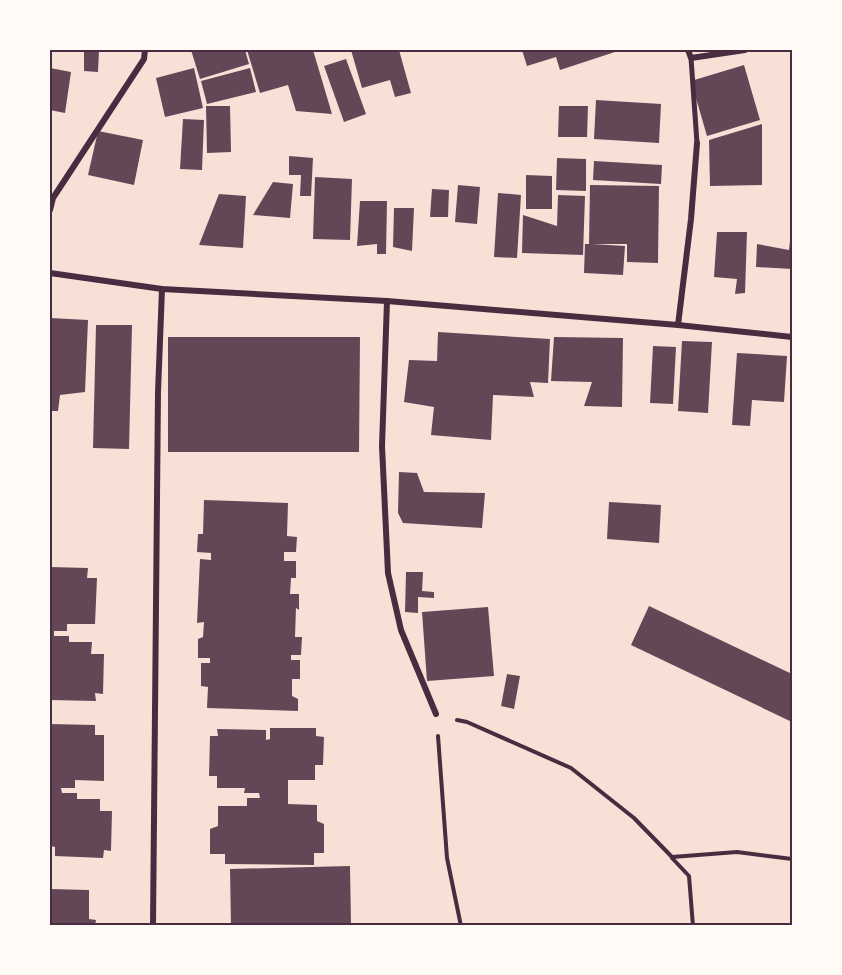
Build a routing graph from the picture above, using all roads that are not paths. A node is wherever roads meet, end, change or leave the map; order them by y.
1 (145, 50) edge
2 (688, 50) edge
3 (745, 50) edge
4 (691, 58) junction
5 (697, 143) joint
6 (50, 210) edge
7 (50, 273) edge
8 (162, 289) junction
9 (387, 301) junction
10 (678, 325) junction
11 (792, 337) edge
12 (436, 714) road end
13 (153, 926) edge

1 - 6 street
2 - 4 street
3 - 4 street
4 - 5 street
5 - 10 street
7 - 8 street
8 - 9 street
8 - 13 street
9 - 10 street
9 - 12 street
10 - 11 street

